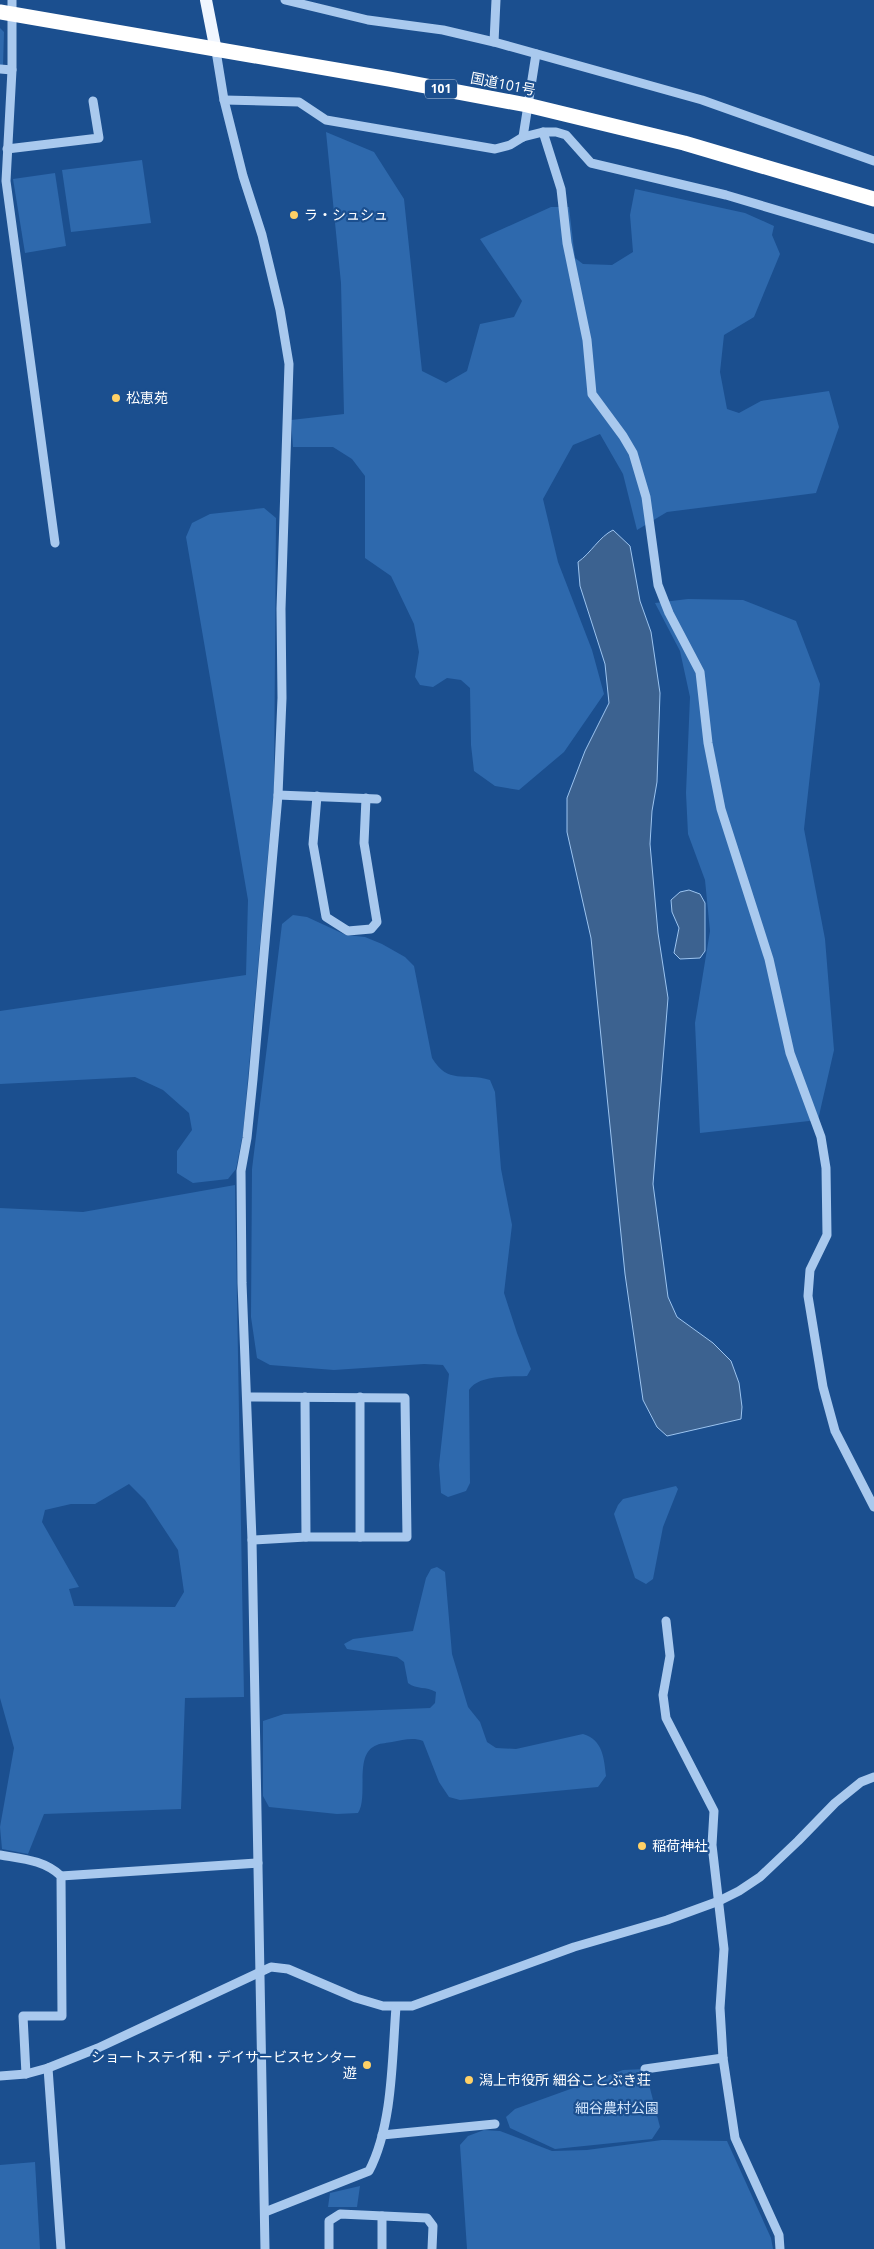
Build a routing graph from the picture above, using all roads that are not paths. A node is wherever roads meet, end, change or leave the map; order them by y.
1 (206, 0) edge
2 (285, 0) edge
3 (496, 0) edge
4 (8, 9) edge
5 (494, 42) junction
6 (216, 51) junction
7 (536, 54) junction
8 (0, 69) edge
9 (12, 70) junction
10 (224, 100) junction
11 (93, 101) dead end
12 (528, 105) junction
13 (5, 116) edge
14 (543, 132) junction
15 (523, 137) junction
16 (7, 149) junction
17 (874, 161) edge
18 (3, 182) edge
19 (874, 200) edge
20 (874, 239) edge
21 (55, 543) dead end
22 (278, 795) junction
23 (316, 796) junction
24 (366, 798) junction
25 (377, 799) dead end
26 (305, 1396) junction
27 (248, 1397) junction
28 (360, 1397) junction
29 (874, 1507) edge
30 (306, 1537) junction
31 (360, 1537) junction
32 (252, 1540) junction
33 (666, 1621) dead end
34 (874, 1777) edge
35 (0, 1855) edge
36 (258, 1863) junction
37 (61, 1876) junction
38 (719, 1901) junction
39 (260, 1971) junction
40 (396, 2007) junction
41 (723, 2058) junction
42 (48, 2068) junction
43 (645, 2069) dead end
44 (26, 2074) junction
45 (0, 2076) edge
46 (495, 2124) dead end
47 (382, 2135) junction
48 (265, 2212) junction
49 (382, 2216) junction
50 (61, 2249) edge
51 (265, 2249) edge
52 (329, 2249) edge
53 (382, 2249) edge
54 (432, 2249) edge
55 (780, 2249) edge

1 - 6 main road
2 - 5 street
3 - 5 street
4 - 6 highway, 国道101号 / 101
4 - 9 street
5 - 7 street
6 - 10 street
6 - 12 highway, 国道101号 / 101
7 - 12 street
7 - 17 street
8 - 9 street
9 - 13 street
10 - 15 street
10 - 22 street
11 - 16 street
12 - 15 street
12 - 19 highway, 国道101号 / 101
13 - 16 street
14 - 15 street
14 - 20 street
14 - 29 street
16 - 18 street
18 - 21 street
22 - 23 street
22 - 27 street
23 - 24 street
23 - 24 street
24 - 25 street
26 - 27 street
26 - 28 street
26 - 30 street
27 - 32 street
28 - 31 street
28 - 31 street
30 - 31 street
30 - 32 street
32 - 36 street
33 - 38 street
34 - 38 street
35 - 37 street
36 - 37 street
36 - 39 street
37 - 44 street
38 - 40 street
38 - 41 street
39 - 40 street
39 - 42 street
39 - 48 street
40 - 47 street
41 - 43 street
41 - 55 street
42 - 44 street
42 - 50 street
44 - 45 street
46 - 47 street
47 - 48 street
48 - 51 street
49 - 52 street
49 - 53 street
49 - 54 street

